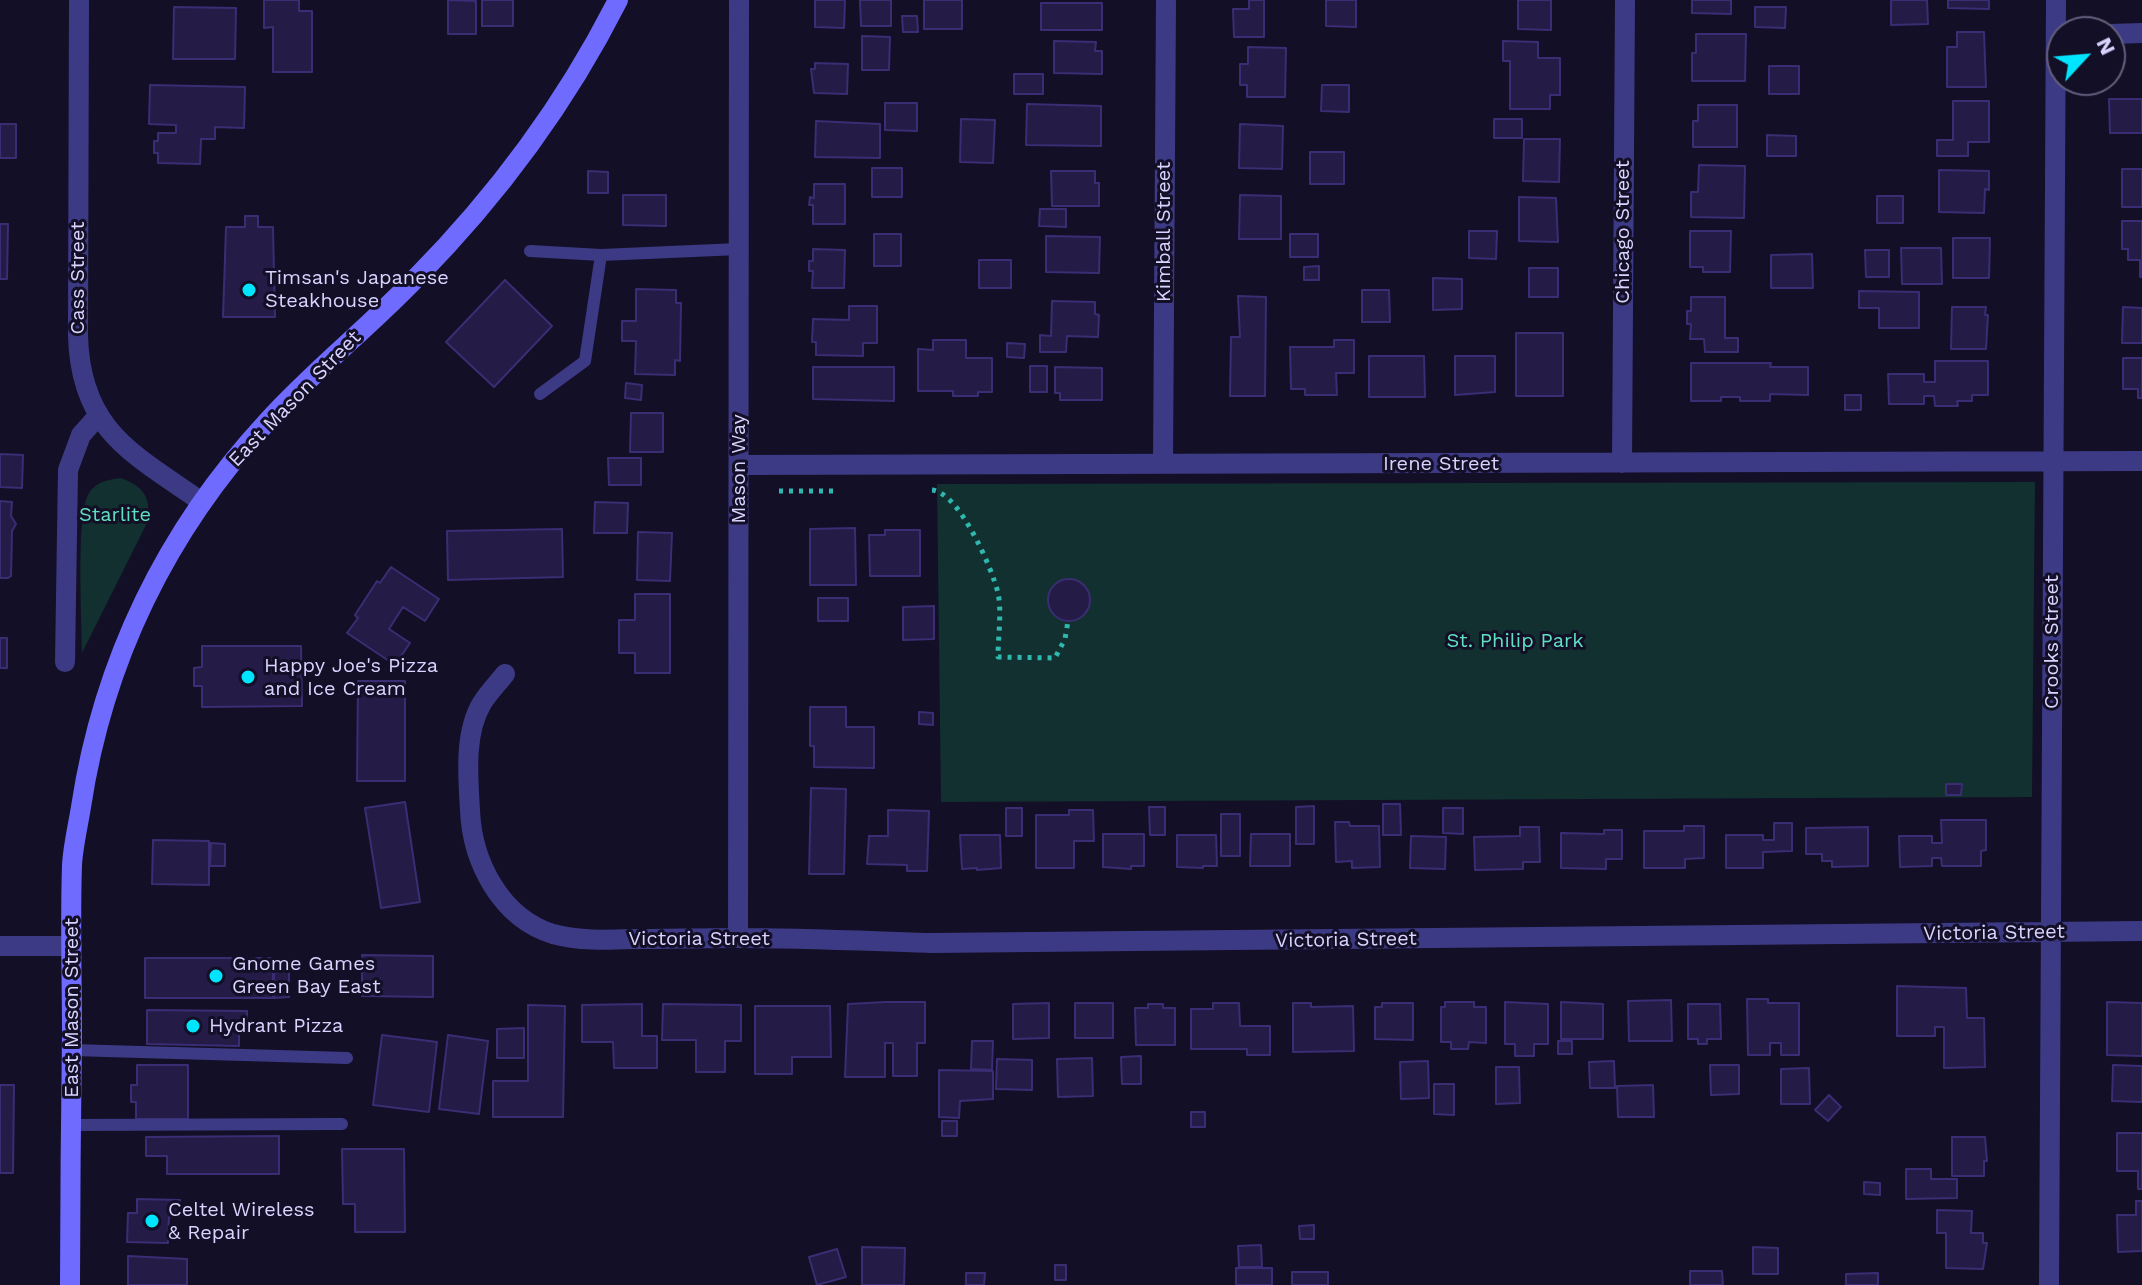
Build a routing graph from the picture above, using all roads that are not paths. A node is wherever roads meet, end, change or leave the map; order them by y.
1 (79, 0) edge
2 (618, 0) edge
3 (739, 0) edge
4 (1166, 0) edge
5 (1625, 0) edge
6 (2058, 96) edge
7 (739, 249) junction
8 (530, 251) dead end
9 (601, 255) junction
10 (540, 394) dead end
11 (98, 416) junction
12 (2142, 461) edge
13 (1622, 463) junction
14 (2053, 463) junction
15 (1163, 464) junction
16 (740, 465) junction
17 (202, 502) junction
18 (65, 662) dead end
19 (505, 674) dead end
20 (2142, 931) edge
21 (2051, 933) junction
22 (738, 938) junction
23 (0, 946) edge
24 (72, 946) junction
25 (72, 1050) junction
26 (347, 1058) dead end
27 (342, 1124) dead end
28 (71, 1125) junction
29 (70, 1285) edge
30 (2049, 1285) edge

1 - 11 street, Cass Street
2 - 17 main road, East Mason Street
3 - 7 street, Mason Way
4 - 15 street, Kimball Street
5 - 13 street, Chicago Street
6 - 14 street, Crooks Street
7 - 9 lane
7 - 16 street, Mason Way
8 - 9 lane
9 - 10 lane
11 - 17 street, Cass Street
11 - 18 street
12 - 14 street, Irene Street
13 - 14 street, Irene Street
13 - 15 street, Irene Street
14 - 21 street, Crooks Street
15 - 16 street, Irene Street
16 - 22 street, Mason Way
17 - 24 main road, East Mason Street
19 - 22 street, Victoria Street
20 - 21 street, Victoria Street
21 - 22 street, Victoria Street
21 - 30 street, Crooks Street
23 - 24 street
24 - 25 main road, East Mason Street
25 - 26 lane
25 - 28 main road, East Mason Street
27 - 28 lane
28 - 29 main road, East Mason Street

